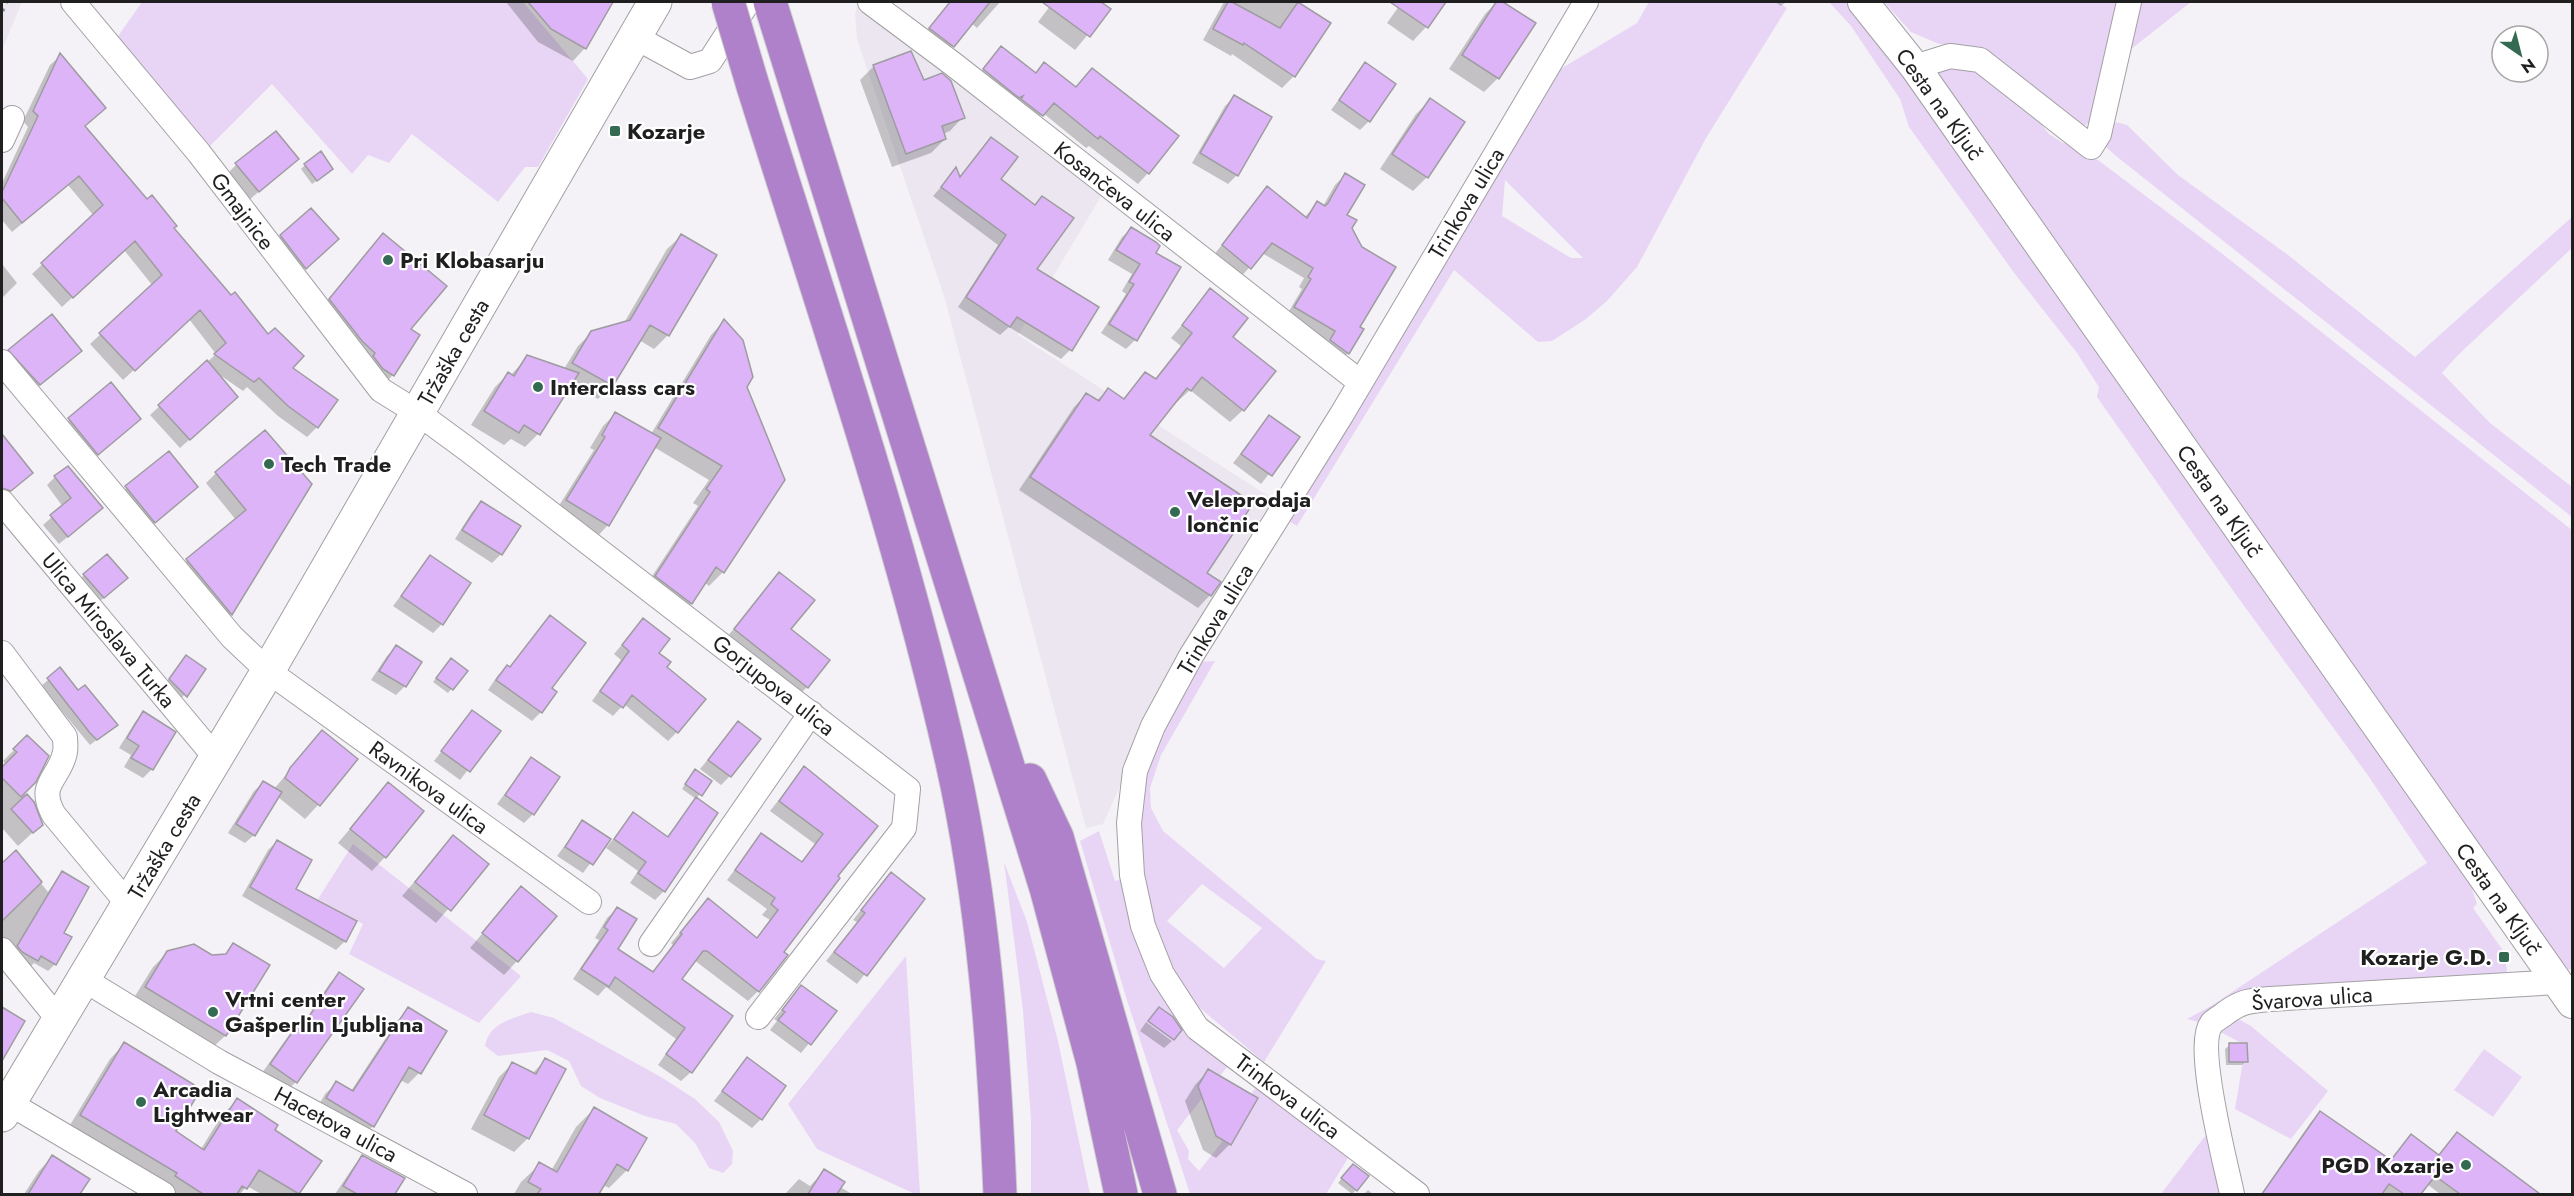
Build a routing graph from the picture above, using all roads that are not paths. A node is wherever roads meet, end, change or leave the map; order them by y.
1 (73, 2) edge
2 (655, 2) edge
3 (728, 2) edge
4 (748, 2) edge
5 (770, 2) edge
6 (870, 2) edge
7 (1586, 2) edge
8 (1863, 2) edge
9 (2129, 2) edge
10 (635, 37) junction
11 (1915, 67) junction
12 (2, 362) edge
13 (1360, 382) junction
14 (418, 413) junction
15 (2, 502) edge
16 (2, 653) edge
17 (268, 671) junction
18 (812, 713) junction
19 (1001, 740) junction
20 (216, 758) junction
21 (589, 902) dead end
22 (128, 904) junction
23 (651, 944) dead end
24 (2, 950) edge
25 (83, 979) junction
26 (2565, 993) edge
27 (758, 1017) dead end
28 (59, 1020) junction
29 (5, 1109) edge
30 (163, 1194) edge
31 (465, 1194) edge
32 (1000, 1194) edge
33 (1121, 1194) edge
34 (1160, 1194) edge
35 (1417, 1194) edge
36 (2232, 1194) edge

1 - 14 street, Gmajnice
2 - 10 main road, Tržaška cesta
3 - 32 highway, bridge
4 - 10 street
5 - 19 highway
6 - 13 street, Kosančeva ulica
7 - 13 street, Trinkova ulica
8 - 11 street, Cesta na Ključ
9 - 11 street
10 - 14 main road, Tržaška cesta
11 - 26 street, Cesta na Ključ
12 - 17 street
13 - 35 street, Trinkova ulica
14 - 17 main road, Tržaška cesta
14 - 18 street, Gorjupova ulica
15 - 20 street, Ulica Miroslava Turka
16 - 22 street
17 - 20 main road, Tržaška cesta
17 - 21 street, Ravnikova ulica
18 - 23 street
18 - 27 street, Gorjupova ulica
19 - 33 highway
19 - 34 highway
20 - 22 main road, Tržaška cesta
22 - 25 main road, Tržaška cesta
24 - 28 street
25 - 28 main road, Tržaška cesta
25 - 31 street, Hacetova ulica
26 - 36 street, Švarova ulica
28 - 29 main road, Tržaška cesta
29 - 30 street

